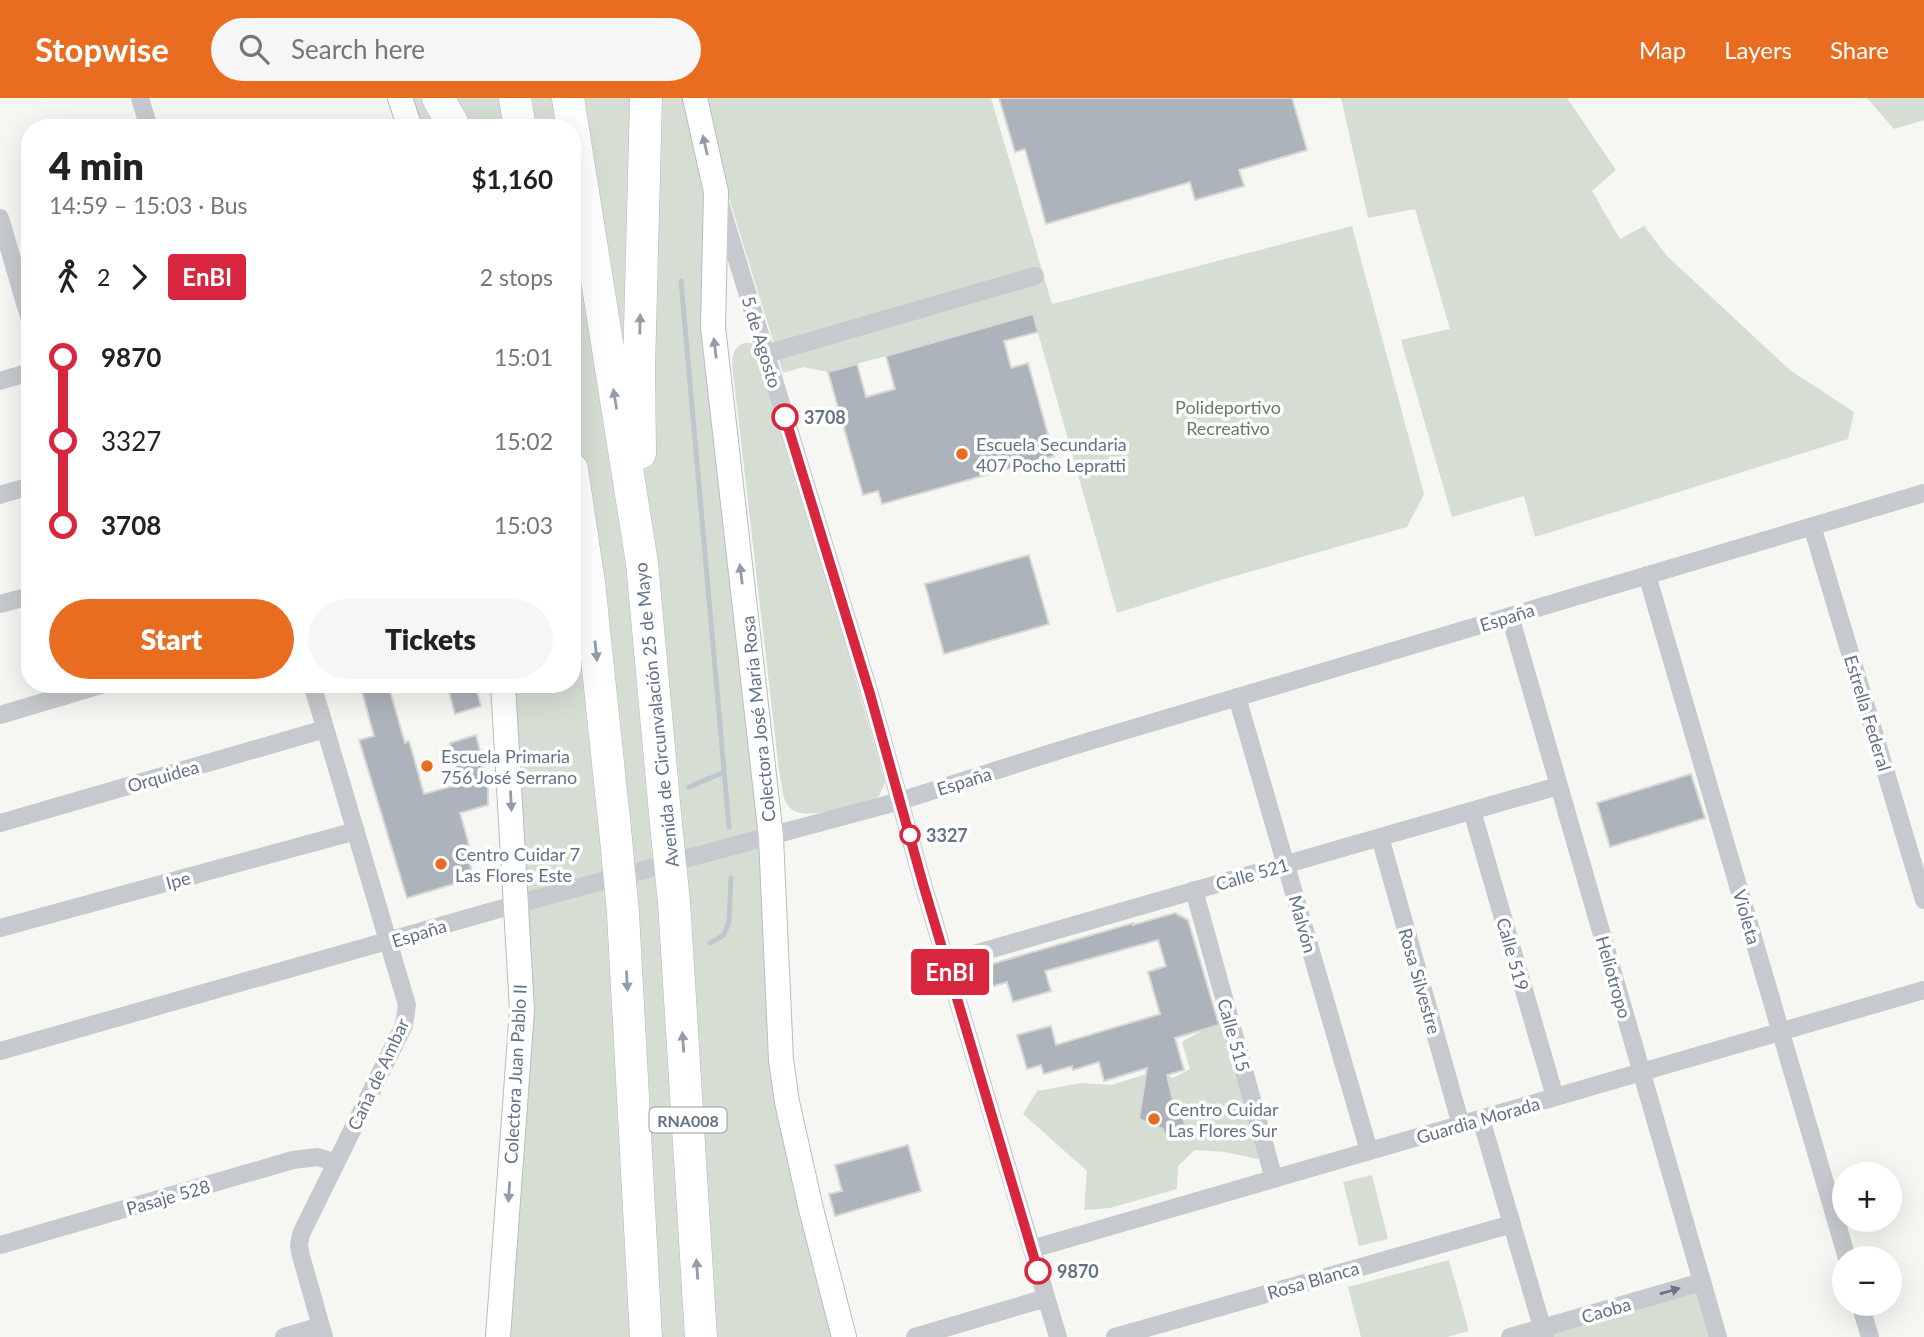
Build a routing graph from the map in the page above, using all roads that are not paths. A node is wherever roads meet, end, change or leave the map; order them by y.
1 (140, 98) edge
2 (400, 98) edge
3 (438, 98) edge
4 (515, 98) edge
5 (568, 98) edge
6 (646, 98) edge
7 (695, 98) edge
8 (146, 119) edge
9 (407, 119) edge
10 (450, 119) edge
11 (518, 119) edge
12 (571, 119) edge
13 (581, 180) edge
14 (716, 192) junction
15 (0, 218) edge
16 (1035, 276) dead end
17 (21, 289) edge
18 (766, 354) junction
19 (21, 375) edge
20 (0, 381) edge
21 (21, 489) edge
22 (1924, 493) edge
23 (0, 495) edge
24 (1812, 526) junction
25 (581, 529) edge
26 (581, 553) edge
27 (642, 563) junction
28 (1647, 575) junction
29 (589, 583) junction
30 (21, 598) edge
31 (0, 604) edge
32 (1510, 616) junction
33 (74, 693) edge
34 (315, 693) edge
35 (504, 693) edge
36 (1237, 697) junction
37 (0, 715) edge
38 (325, 729) junction
39 (1558, 786) junction
40 (900, 801) junction
41 (1472, 811) junction
42 (0, 823) edge
43 (356, 831) junction
44 (771, 836) junction
45 (1380, 837) junction
46 (1285, 864) junction
47 (1194, 890) junction
48 (1924, 900) edge
49 (517, 904) junction
50 (0, 928) edge
51 (389, 942) junction
52 (946, 962) junction
53 (1924, 990) edge
54 (1781, 1032) junction
55 (0, 1051) edge
56 (1642, 1072) junction
57 (1555, 1097) junction
58 (1480, 1119) junction
59 (1461, 1125) junction
60 (1369, 1151) junction
61 (336, 1163) junction
62 (1274, 1179) junction
63 (1512, 1224) junction
64 (0, 1245) edge
65 (1843, 1246) edge
66 (1032, 1249) junction
67 (1702, 1282) junction
68 (1046, 1298) junction
69 (1864, 1316) edge
70 (323, 1332) edge
71 (1544, 1332) edge
72 (284, 1337) edge
73 (498, 1337) edge
74 (646, 1337) edge
75 (701, 1337) edge
76 (844, 1337) edge
77 (915, 1337) edge
78 (1058, 1337) edge
79 (1115, 1337) edge
80 (1510, 1337) edge
81 (1718, 1337) edge
82 (1870, 1337) edge

1 - 8 street
2 - 9 main road
3 - 10 highway
4 - 11 highway
12 -> 5 highway, Avenida de Circunvalación 25 de Mayo / RNA008
27 -> 6 highway
14 -> 7 main road, Colectora José María Rosa
27 -> 13 highway, Avenida de Circunvalación 25 de Mayo / RNA008
14 - 18 street, 5 de Agosto
44 -> 14 main road, Colectora José María Rosa
15 - 17 street
16 - 18 street
18 - 40 street, 5 de Agosto
19 - 20 street
21 - 23 street
22 - 24 street, España
24 - 28 street, España
24 - 48 street, Estrella Federal
25 - 29 highway, RNA008
26 - 29 highway
75 -> 27 highway, Avenida de Circunvalación 25 de Mayo / RNA008, bridge
28 - 32 street, España
28 - 54 street, Violeta
29 -> 74 highway, RNA008, bridge
30 - 31 street
32 - 36 street, España
32 - 39 street, Heliotropo
33 - 37 street
34 - 38 street, Caña de Ambar
35 -> 49 main road, Colectora Juan Pablo II
36 - 40 street, España
36 - 46 street, Malvón
38 - 42 street, Orquidea
38 - 43 street, Caña de Ambar
39 - 41 street, Calle 521
39 - 56 street, Heliotropo
40 - 44 street, España
40 - 52 street, 5 de Agosto
41 - 45 street, Calle 521
41 - 57 street, Calle 519
43 - 50 street, Ipe
43 - 51 street, Caña de Ambar
44 - 49 street, España
44 - 76 main road, Colectora José María Rosa
45 - 46 street, Calle 521
45 - 59 street, Rosa Silvestre
46 - 47 street, Calle 521
46 - 60 street, Malvón
47 - 52 street, Calle 521
47 - 62 street, Calle 515
49 - 51 street, España
49 -> 73 main road, Colectora Juan Pablo II
51 - 55 street, España
51 - 61 street, Caña de Ambar
52 - 66 street, 5 de Agosto
53 - 54 street, Guardia Morada
54 - 56 street, Guardia Morada
54 - 65 street, Violeta
56 - 57 street, Guardia Morada
56 - 67 street, Heliotropo
57 - 58 street, Guardia Morada
58 - 59 street, Guardia Morada
58 - 63 street
59 - 60 street, Guardia Morada
60 - 62 street, Guardia Morada
61 - 64 street, Pasaje 528
61 - 70 street, Caña de Ambar
62 - 66 street, Guardia Morada
63 - 71 street
63 - 79 street, Rosa Blanca
66 - 68 street, 5 de Agosto
71 -> 67 street, Caoba
67 - 81 street, Heliotropo
68 - 77 street
68 - 78 street, 5 de Agosto
69 - 82 street
70 - 72 street
71 - 80 street, Caoba

